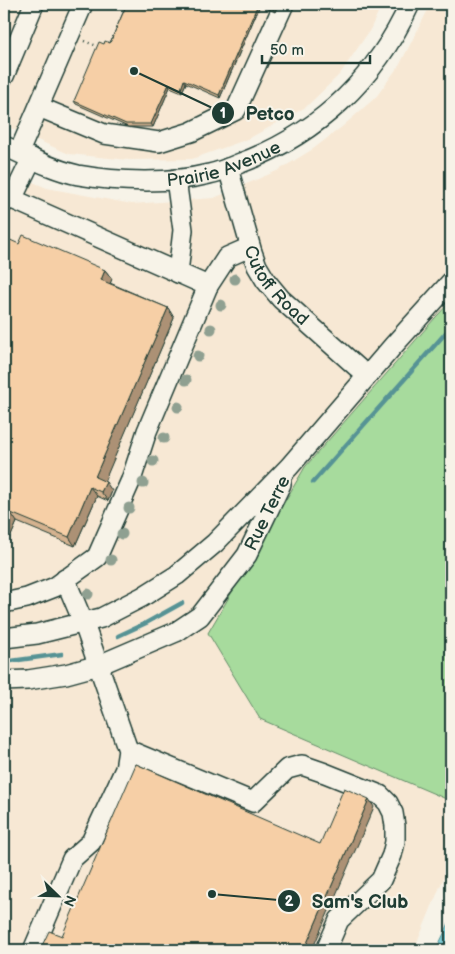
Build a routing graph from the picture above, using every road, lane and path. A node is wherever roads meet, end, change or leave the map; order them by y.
1 (34, 4) edge
2 (83, 4) edge
3 (284, 4) edge
4 (410, 4) edge
5 (5, 70) edge
6 (39, 107) junction
7 (18, 152) edge
8 (228, 168) junction
9 (176, 179) junction
10 (7, 200) edge
11 (250, 247) junction
12 (178, 273) junction
13 (451, 282) edge
14 (208, 286) junction
15 (367, 376) junction
16 (289, 467) junction
17 (65, 579) junction
18 (4, 603) edge
19 (84, 624) junction
20 (4, 638) edge
21 (99, 665) junction
22 (4, 681) edge
23 (128, 750) junction
24 (33, 950) edge
25 (326, 950) edge

1 - 5 street
2 - 6 street
3 - 6 street
4 - 8 street, Prairie Avenue
6 - 7 street
7 - 9 street, Prairie Avenue
7 - 10 street
8 - 9 street, Prairie Avenue
8 - 11 street, Cutoff Road
9 - 12 street
10 - 12 street
11 - 14 street
11 - 15 street, Cutoff Road
12 - 14 street
13 - 15 street
14 - 17 street
15 - 16 street
16 - 19 street, Rue Terre
16 - 21 street, Rue Terre
17 - 18 street
17 - 19 street
19 - 20 street, Rue Terre
19 - 21 street
21 - 22 street, Rue Terre
21 - 23 street
23 - 24 street
23 - 25 street

